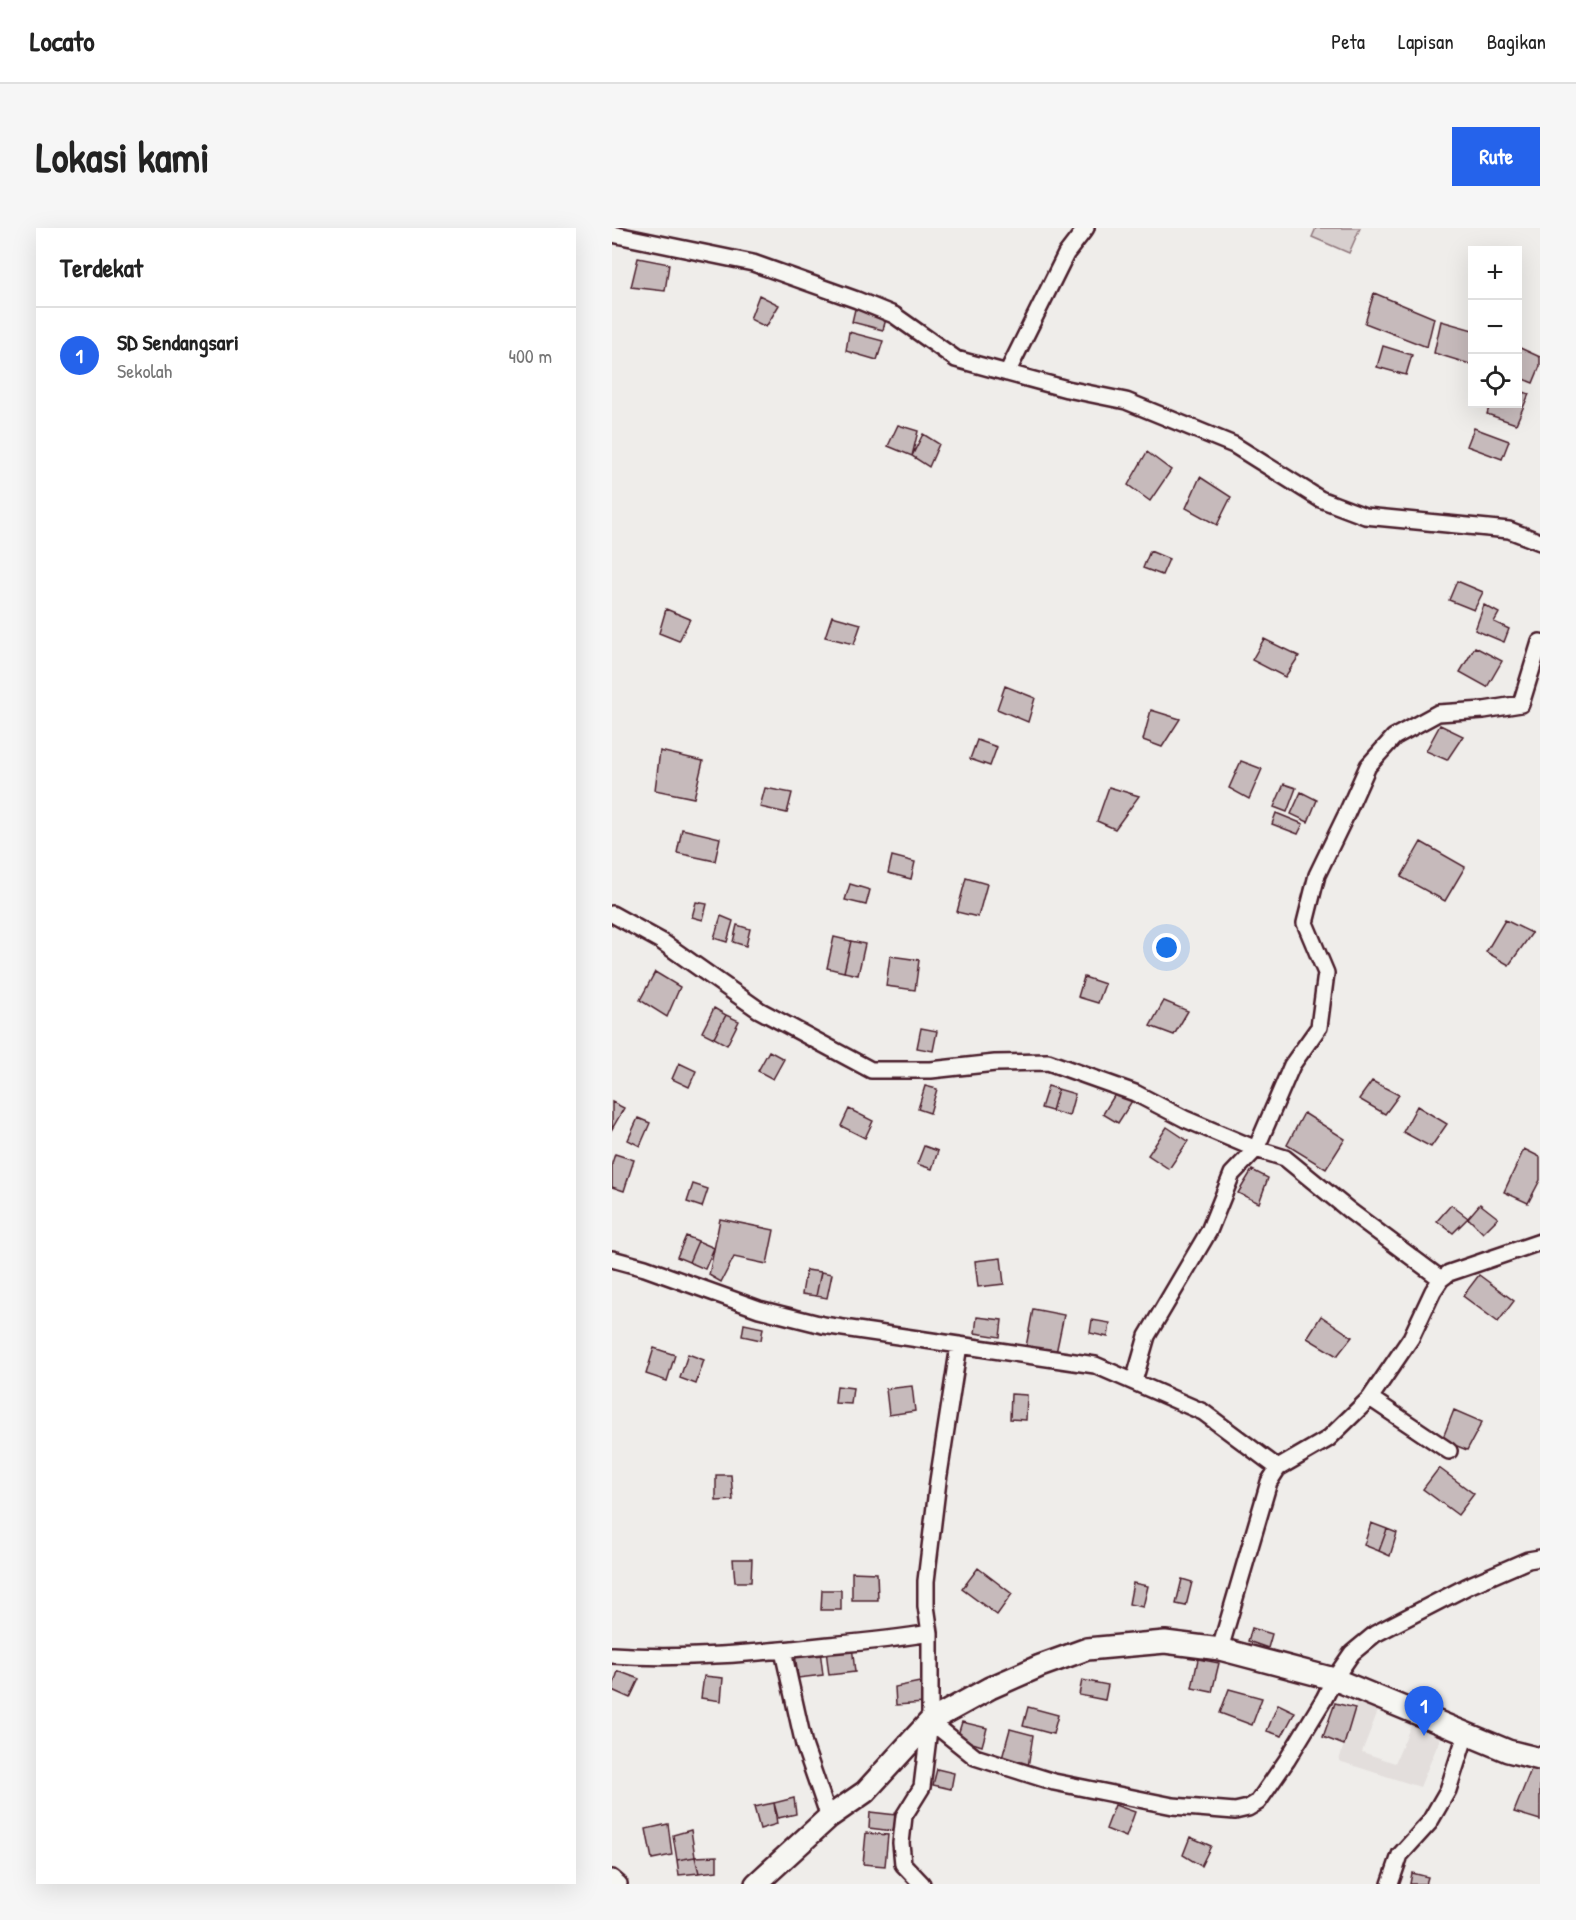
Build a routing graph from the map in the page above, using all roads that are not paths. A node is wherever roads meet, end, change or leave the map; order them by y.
1 (1086, 228) edge
2 (612, 234) edge
3 (1007, 373) junction
4 (1540, 542) edge
5 (1540, 642) edge
6 (612, 914) edge
7 (1256, 1149) junction
8 (1540, 1242) edge
9 (612, 1259) edge
10 (1441, 1279) junction
11 (959, 1345) junction
12 (1134, 1381) junction
13 (1370, 1398) junction
14 (1449, 1450) dead end
15 (1278, 1468) junction
16 (1540, 1558) edge
17 (930, 1633) junction
18 (1220, 1649) junction
19 (783, 1651) junction
20 (612, 1654) edge
21 (1334, 1679) junction
22 (930, 1721) junction
23 (1466, 1734) junction
24 (1540, 1760) edge
25 (829, 1817) junction
26 (612, 1878) edge
27 (921, 1883) edge
28 (619, 1884) edge
29 (756, 1884) edge
30 (903, 1884) edge
31 (1390, 1884) edge

1 - 3 street
2 - 3 street
3 - 4 street
5 - 7 street
6 - 7 street
7 - 10 street
7 - 12 street
8 - 10 street
9 - 11 street
10 - 13 street
11 - 12 street
11 - 17 street
12 - 15 street
13 - 14 street
13 - 15 street
15 - 18 street
16 - 21 street
17 - 19 street
17 - 22 street
18 - 21 street
18 - 22 street
19 - 20 street
19 - 25 street
21 - 22 street
21 - 23 street
22 - 25 street
22 - 27 street
23 - 24 street
23 - 31 street
25 - 29 street
26 - 28 street
27 - 30 street

